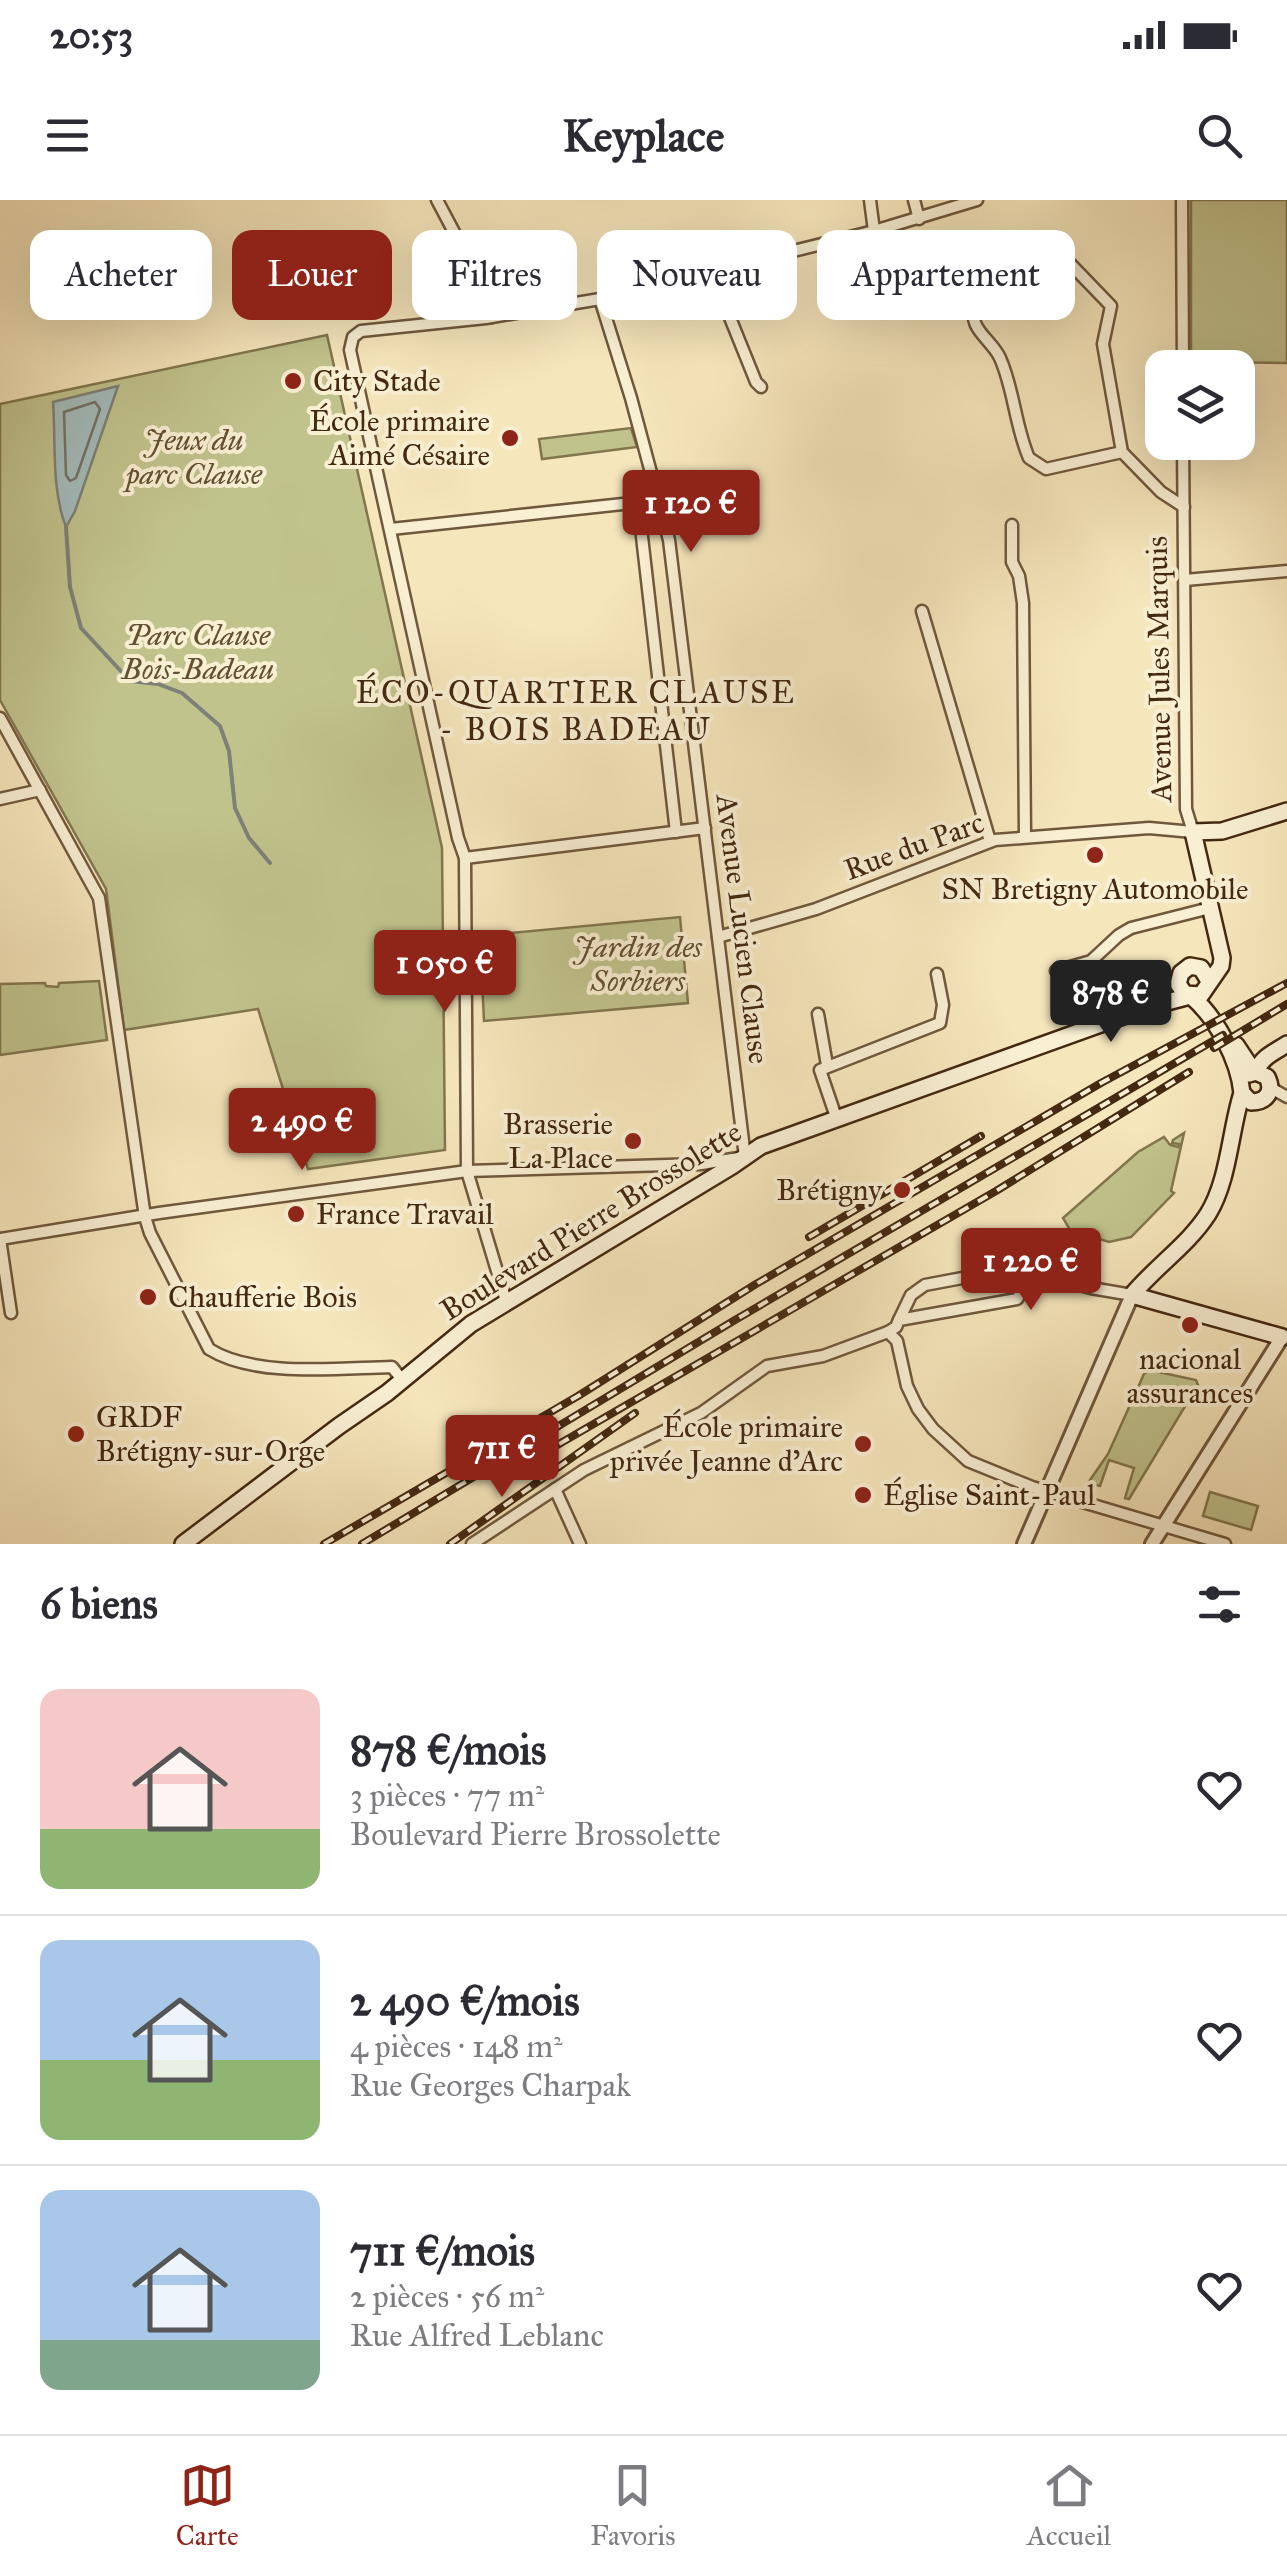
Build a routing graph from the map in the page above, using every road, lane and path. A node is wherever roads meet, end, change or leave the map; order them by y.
1 (437, 200) edge
2 (870, 200) edge
3 (914, 200) edge
4 (977, 200) edge
5 (1182, 200) edge
6 (919, 218) junction
7 (453, 230) edge
8 (874, 230) edge
9 (877, 230) edge
10 (462, 320) edge
11 (606, 320) edge
12 (731, 320) edge
13 (1183, 350) edge
14 (761, 387) dead end
15 (1122, 452) junction
16 (1184, 460) edge
17 (660, 500) junction
18 (638, 502) junction
19 (1184, 508) junction
20 (1012, 526) dead end
21 (391, 529) junction
22 (1287, 571) edge
23 (1185, 580) junction
24 (922, 611) dead end
25 (0, 718) edge
26 (40, 790) junction
27 (0, 799) edge
28 (1287, 812) edge
29 (705, 828) junction
30 (676, 832) junction
31 (1193, 832) junction
32 (1025, 837) junction
33 (990, 841) junction
34 (465, 858) junction
35 (1210, 908) junction
36 (718, 937) junction
37 (1056, 971) dead end
38 (937, 974) dead end
39 (1206, 979) junction
40 (1191, 996) junction
41 (818, 1014) dead end
42 (1283, 1047) edge
43 (827, 1065) junction
44 (1255, 1081) junction
45 (1287, 1096) edge
46 (836, 1117) junction
47 (745, 1157) junction
48 (466, 1171) junction
49 (144, 1216) junction
50 (0, 1239) edge
51 (1035, 1272) junction
52 (1132, 1294) junction
53 (506, 1301) junction
54 (11, 1313) dead end
55 (899, 1320) junction
56 (888, 1332) junction
57 (1285, 1333) edge
58 (402, 1380) junction
59 (554, 1489) junction
60 (1046, 1492) junction
61 (1164, 1526) junction
62 (183, 1544) edge
63 (472, 1544) edge
64 (580, 1544) edge
65 (1024, 1544) edge
66 (1152, 1544) edge
67 (1225, 1544) edge

1 - 7 street
2 - 8 street
3 - 6 street
4 - 6 street
5 - 13 street
6 - 9 street
10 - 21 street
11 - 17 street, Avenue Lucien Clause
12 - 14 street
15 - 15 street
15 - 19 street
16 - 19 street, Avenue Jules Marquis
17 - 18 street
17 - 29 street, Avenue Lucien Clause
18 - 21 street
18 - 30 street
19 - 23 street, Avenue Jules Marquis
20 - 32 street
21 - 34 street
22 - 23 street
23 - 31 street, Avenue Jules Marquis
24 - 33 street
25 - 26 street
26 - 27 street
26 - 49 street
28 - 31 main road
29 - 30 street
29 - 36 street, Avenue Lucien Clause
30 - 34 street
31 - 32 street, Rue du Parc
31 - 35 main road, Avenue Jules Marquis
32 - 33 street, Rue du Parc
33 - 36 street, Rue du Parc
34 - 48 street
35 - 37 street
35 - 39 main road, Avenue Jules Marquis
36 - 47 street, Avenue Lucien Clause
38 - 43 street
39 - 40 main road
39 - 40 main road
39 - 44 main road
40 - 44 main road
40 - 46 main road, Boulevard Pierre Brossolette
41 - 43 street
42 - 44 main road
43 - 46 street
44 - 45 street
44 - 52 main road
46 - 47 main road, Boulevard Pierre Brossolette
47 - 48 street
47 - 53 main road, Boulevard Pierre Brossolette
48 - 49 street
48 - 53 street
49 - 50 street
49 - 58 street
50 - 54 street
51 - 52 street
51 - 55 street
51 - 55 street
52 - 57 main road
52 - 60 street
53 - 58 main road, Boulevard Pierre Brossolette
55 - 56 street
56 - 59 street
56 - 60 street
57 - 61 street
58 - 62 main road, Boulevard Pierre Brossolette
59 - 63 street
59 - 64 street
60 - 61 street
60 - 65 street
61 - 66 street
61 - 67 street

